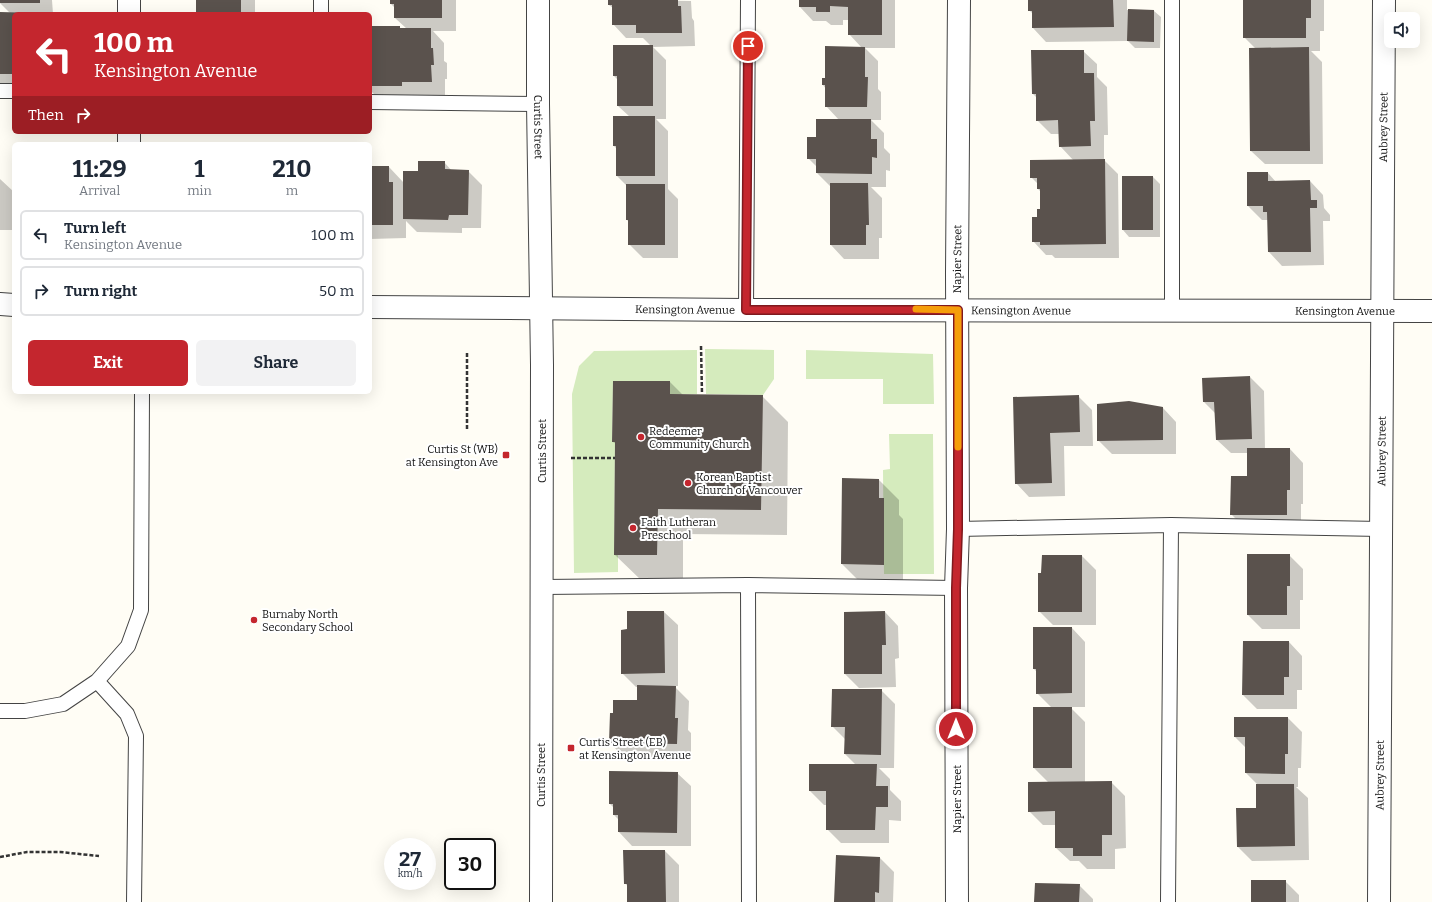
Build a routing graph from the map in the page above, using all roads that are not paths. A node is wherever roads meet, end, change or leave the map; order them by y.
1 (129, 0) edge
2 (321, 0) edge
3 (538, 0) edge
4 (748, 0) edge
5 (959, 0) edge
6 (1172, 0) edge
7 (1384, 0) edge
8 (129, 12) edge
9 (321, 12) edge
10 (0, 91) edge
11 (12, 91) edge
12 (372, 102) edge
13 (538, 104) junction
14 (0, 304) edge
15 (12, 304) edge
16 (372, 306) edge
17 (541, 308) junction
18 (746, 310) junction
19 (958, 310) junction
20 (1172, 310) junction
21 (1382, 311) junction
22 (1432, 311) edge
23 (142, 394) edge
24 (1171, 525) junction
25 (958, 529) junction
26 (1381, 529) junction
27 (748, 585) junction
28 (542, 587) junction
29 (956, 588) junction
30 (97, 681) junction
31 (0, 711) edge
32 (134, 902) edge
33 (541, 902) edge
34 (749, 902) edge
35 (957, 902) edge
36 (1168, 902) edge
37 (1380, 902) edge

1 - 8 street
2 - 9 lane
3 - 13 street, Curtis Street
4 - 18 lane
5 - 19 street, Napier Street
6 - 20 lane
7 - 21 street, Aubrey Street
10 - 11 lane
12 - 13 lane
13 - 17 street, Curtis Street
14 - 15 street
16 - 17 street, Kensington Avenue
17 - 18 street, Kensington Avenue
17 - 28 street, Curtis Street
18 - 19 street, Kensington Avenue
19 - 20 street, Kensington Avenue
19 - 25 street, Napier Street
20 - 21 street, Kensington Avenue
21 - 22 street, Kensington Avenue
21 - 26 street, Aubrey Street
23 - 30 lane
24 - 25 lane
24 - 26 lane
24 - 36 lane
25 - 29 street, Napier Street
26 - 37 street, Aubrey Street
27 - 28 lane
27 - 29 lane
27 - 34 lane
28 - 33 street, Curtis Street
29 - 35 street, Napier Street
30 - 31 lane
30 - 32 lane

